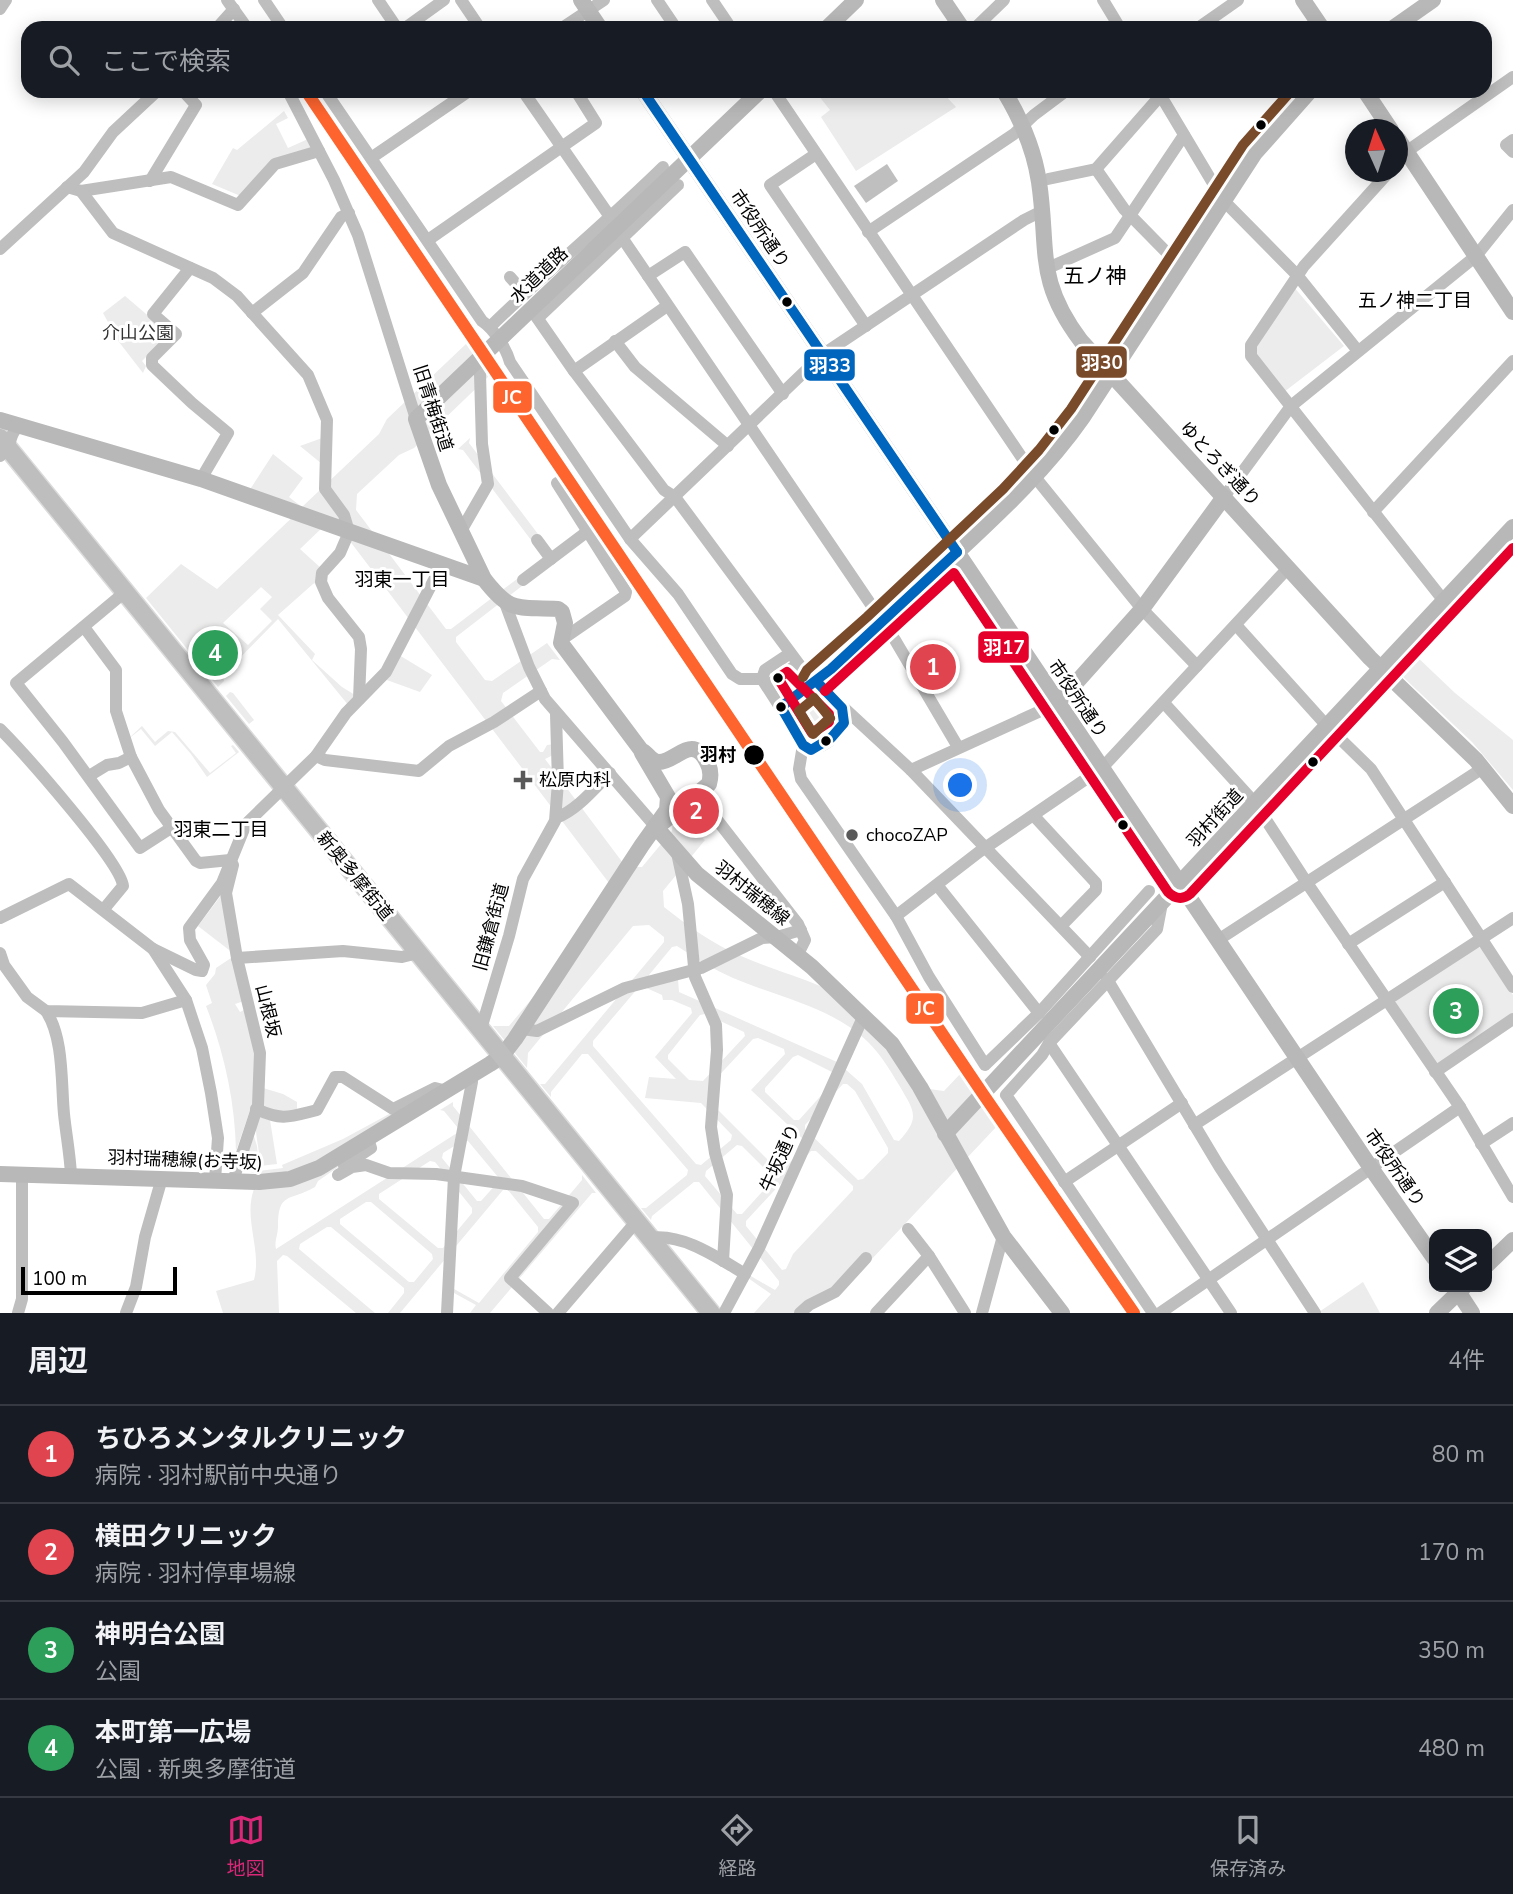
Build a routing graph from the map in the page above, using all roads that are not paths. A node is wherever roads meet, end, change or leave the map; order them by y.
1 (6, 0) edge
2 (264, 0) edge
3 (378, 0) edge
4 (444, 0) edge
5 (461, 0) edge
6 (604, 0) edge
7 (657, 0) edge
8 (712, 0) edge
9 (856, 0) edge
10 (943, 0) edge
11 (1004, 0) edge
12 (1238, 0) edge
13 (1303, 0) edge
14 (1433, 0) edge
15 (1106, 1) edge
16 (230, 4) edge
17 (584, 6) edge
18 (0, 9) edge
19 (221, 21) edge
20 (242, 21) edge
21 (278, 21) edge
22 (392, 21) edge
23 (415, 21) edge
24 (475, 21) edge
25 (569, 21) edge
26 (595, 21) edge
27 (671, 21) edge
28 (725, 21) edge
29 (834, 21) edge
30 (957, 21) edge
31 (982, 21) edge
32 (1116, 21) edge
33 (1208, 21) edge
34 (1317, 21) edge
35 (1403, 21) edge
36 (1513, 77) edge
37 (1492, 91) edge
38 (149, 98) edge
39 (190, 98) edge
40 (292, 98) edge
41 (330, 98) edge
42 (459, 98) edge
43 (528, 98) edge
44 (580, 98) edge
45 (648, 98) edge
46 (753, 98) edge
47 (779, 98) edge
48 (1008, 98) edge
49 (1057, 98) edge
50 (1156, 98) edge
51 (1163, 98) edge
52 (1303, 98) edge
53 (1370, 98) edge
54 (1481, 98) edge
55 (1384, 119) edge
56 (1022, 125) junction
57 (1184, 135) junction
58 (1513, 140) edge
59 (1408, 146) edge
60 (561, 149) junction
61 (319, 151) junction
62 (1513, 152) edge
63 (816, 154) junction
64 (371, 158) junction
65 (689, 159) junction
66 (1408, 161) edge
67 (663, 167) dead end
68 (1096, 169) junction
69 (1048, 179) dead end
70 (150, 181) junction
71 (1380, 182) edge
72 (678, 185) dead end
73 (67, 187) junction
74 (82, 191) junction
75 (1223, 200) junction
76 (1513, 210) edge
77 (1042, 211) junction
78 (349, 213) junction
79 (1130, 216) junction
80 (617, 228) junction
81 (868, 232) junction
82 (428, 240) junction
83 (0, 249) edge
84 (1476, 256) junction
85 (1180, 266) junction
86 (190, 268) junction
87 (1046, 269) junction
88 (1297, 275) junction
89 (648, 276) junction
90 (510, 277) dead end
91 (524, 293) junction
92 (913, 295) junction
93 (667, 306) junction
94 (1513, 312) edge
95 (252, 313) junction
96 (535, 314) junction
97 (866, 326) junction
98 (494, 334) junction
99 (615, 341) junction
100 (1358, 351) junction
101 (822, 355) junction
102 (1513, 361) edge
103 (475, 364) junction
104 (574, 371) junction
105 (1111, 374) junction
106 (783, 394) junction
107 (1291, 406) junction
108 (0, 419) edge
109 (416, 419) junction
110 (20, 425) junction
111 (749, 426) junction
112 (728, 446) junction
113 (3, 448) edge
114 (1035, 477) junction
115 (201, 479) junction
116 (557, 483) dead end
117 (1224, 497) junction
118 (675, 498) junction
119 (1374, 512) junction
120 (1513, 527) edge
121 (461, 531) junction
122 (588, 531) junction
123 (349, 532) junction
124 (630, 539) junction
125 (537, 540) dead end
126 (470, 548) junction
127 (957, 552) junction
128 (551, 559) junction
129 (446, 566) junction
130 (1289, 568) junction
131 (484, 579) junction
132 (523, 580) dead end
133 (125, 592) junction
134 (1444, 601) junction
135 (505, 603) junction
136 (1142, 608) junction
137 (882, 622) junction
138 (1236, 625) junction
139 (84, 627) junction
140 (561, 640) junction
141 (793, 659) junction
142 (1197, 666) junction
143 (1381, 668) junction
144 (816, 681) junction
145 (765, 682) junction
146 (541, 691) junction
147 (359, 699) junction
148 (1164, 703) junction
149 (1058, 704) junction
150 (781, 707) junction
151 (842, 707) junction
152 (556, 714) junction
153 (866, 726) junction
154 (1327, 726) junction
155 (0, 729) edge
156 (841, 731) junction
157 (803, 745) junction
158 (958, 747) junction
159 (641, 750) junction
160 (316, 756) junction
161 (131, 757) junction
162 (668, 759) junction
163 (1102, 768) junction
164 (1483, 768) junction
165 (911, 770) junction
166 (610, 773) junction
167 (89, 776) junction
168 (660, 783) junction
169 (285, 789) junction
170 (697, 794) junction
171 (1255, 803) junction
172 (1513, 806) edge
173 (1034, 816) junction
174 (555, 818) junction
175 (1404, 820) junction
176 (655, 826) junction
177 (171, 828) junction
178 (985, 848) junction
179 (677, 853) junction
180 (230, 860) junction
181 (1444, 882) junction
182 (1307, 883) junction
183 (1180, 884) junction
184 (937, 886) junction
185 (1149, 891) dead end
186 (1161, 903) junction
187 (104, 909) junction
188 (896, 916) junction
189 (0, 918) edge
190 (1513, 918) edge
191 (1061, 926) junction
192 (801, 930) junction
193 (776, 937) junction
194 (1482, 939) junction
195 (1218, 940) junction
196 (1348, 944) junction
197 (153, 949) junction
198 (0, 953) edge
199 (418, 953) junction
200 (797, 954) junction
201 (1090, 957) junction
202 (237, 958) junction
203 (695, 970) junction
204 (1107, 979) junction
205 (1513, 987) edge
206 (186, 1000) junction
207 (1387, 1000) junction
208 (46, 1011) junction
209 (1039, 1013) junction
210 (864, 1016) junction
211 (1513, 1019) edge
212 (481, 1029) junction
213 (522, 1029) junction
214 (1049, 1043) junction
215 (502, 1056) junction
216 (1298, 1059) junction
217 (1435, 1072) junction
218 (471, 1077) junction
219 (447, 1091) junction
220 (1182, 1103) junction
221 (1460, 1107) junction
222 (256, 1109) junction
223 (1513, 1123) edge
224 (1194, 1125) junction
225 (946, 1134) junction
226 (368, 1139) junction
227 (1481, 1144) junction
228 (1118, 1146) junction
229 (1371, 1168) junction
230 (0, 1174) edge
231 (22, 1174) junction
232 (71, 1175) junction
233 (235, 1176) junction
234 (454, 1177) junction
235 (162, 1178) junction
236 (215, 1180) junction
237 (1064, 1182) junction
238 (1513, 1197) edge
239 (636, 1222) junction
240 (908, 1230) dead end
241 (1003, 1236) junction
242 (650, 1238) junction
243 (1513, 1240) edge
244 (1266, 1241) junction
245 (1429, 1251) edge
246 (929, 1256) junction
247 (866, 1258) dead end
248 (1492, 1260) edge
249 (723, 1261) junction
250 (745, 1274) junction
251 (1208, 1280) junction
252 (1456, 1292) edge
253 (1461, 1292) edge
254 (960, 1311) edge
255 (802, 1312) edge
256 (18, 1313) edge
257 (126, 1313) edge
258 (447, 1313) edge
259 (548, 1313) edge
260 (558, 1313) edge
261 (710, 1313) edge
262 (724, 1313) edge
263 (876, 1313) edge
264 (982, 1313) edge
265 (1062, 1313) edge
266 (1153, 1313) edge
267 (1160, 1313) edge
268 (1231, 1313) edge
269 (1315, 1313) edge
270 (1437, 1313) edge
271 (1472, 1313) edge

1 - 18 street
2 - 21 street
3 - 22 street
4 - 23 street
5 - 24 street
6 - 17 street
7 - 27 street
8 - 28 street
9 - 29 street
10 - 30 street
11 - 31 street
12 - 33 street
13 - 34 street
14 - 35 street
15 - 32 street
16 - 19 street
16 - 20 street
17 - 25 street
17 - 26 street
36 - 37 street
38 - 73 street
39 - 70 street
40 - 61 street, 旧青梅街道
41 - 64 street
42 - 64 street
43 - 60 street
44 - 60 street
45 - 65 street, 市役所通り
46 - 65 street, 水道道路
47 - 63 street
48 - 56 street, ゆとろぎ通り
49 - 56 street
50 - 68 street
51 - 57 street
52 - 75 street
53 - 55 street
54 - 59 street
56 - 77 street, ゆとろぎ通り
56 - 81 street
57 - 75 street
57 - 79 street
58 - 62 street
60 - 80 street
60 - 82 street
61 - 70 street
61 - 78 street, 旧青梅街道
63 - 81 street
63 - 97 street
64 - 82 street
65 - 80 street, 水道道路
65 - 101 street, 市役所通り
66 - 84 street
67 - 80 street
68 - 69 street
68 - 79 street
70 - 74 street
71 - 88 street
72 - 80 street
73 - 74 street
73 - 83 street
74 - 86 street
75 - 85 street
75 - 88 street
76 - 84 street
77 - 87 street, ゆとろぎ通り
77 - 92 street
78 - 95 street
78 - 109 street, 旧青梅街道
79 - 85 street
79 - 87 street
80 - 89 street
80 - 91 street
80 - 96 street, 水道道路
81 - 92 street
82 - 98 street
84 - 94 street
84 - 100 street
85 - 105 street
86 - 95 street
86 - 115 street
87 - 105 street, ゆとろぎ通り
88 - 100 street
88 - 107 street
89 - 93 street
89 - 106 street
90 - 91 street
91 - 98 street
92 - 97 street
92 - 114 street
93 - 99 street
93 - 111 street
95 - 123 street
96 - 98 street, 水道道路
96 - 104 street
97 - 101 street
98 - 103 street, 水道道路
98 - 124 street
99 - 104 street
99 - 112 street
100 - 107 street
101 - 106 street
101 - 127 street, 市役所通り
102 - 119 street
103 - 109 street, 水道道路
103 - 121 street
104 - 118 street
105 - 114 street
105 - 117 street, ゆとろぎ通り
106 - 111 street
107 - 117 street
107 - 119 street
108 - 110 street
109 - 121 street, 旧青梅街道
110 - 113 street
110 - 115 street
111 - 112 street
111 - 137 street
112 - 118 street
113 - 133 main road, 新奥多摩街道
114 - 127 street
114 - 136 street
115 - 123 street
116 - 122 street
117 - 130 street, ゆとろぎ通り
117 - 136 street
118 - 124 street
118 - 141 street
119 - 134 street
120 - 134 street, 羽村街道
121 - 126 street, 旧青梅街道
122 - 128 street
122 - 140 street
123 - 129 street
123 - 147 street
124 - 145 street
125 - 128 street
126 - 129 street
126 - 131 street, 旧青梅街道
127 - 137 street
127 - 149 street, 市役所通り
128 - 132 street
129 - 131 street
129 - 147 street
130 - 138 street
130 - 143 street, ゆとろぎ通り
131 - 135 street, 旧青梅街道
133 - 139 street
133 - 169 main road, 新奥多摩街道
134 - 143 street, 羽村街道
135 - 140 street
135 - 146 street
136 - 142 street
136 - 149 street
137 - 144 street
137 - 158 street
138 - 142 street
138 - 154 street
139 - 161 street
139 - 167 street
140 - 159 street
141 - 144 street
141 - 145 street
142 - 148 street
143 - 154 street, 羽村街道
143 - 164 street, ゆとろぎ通り
144 - 150 street
144 - 151 street
145 - 150 street
146 - 152 street
146 - 160 street
147 - 160 street
148 - 163 street
148 - 171 street
149 - 158 street
149 - 163 street, 市役所通り
150 - 157 street
151 - 153 street
151 - 156 street
152 - 166 street
152 - 174 street, 旧鎌倉街道
153 - 156 street
153 - 165 street
154 - 171 street, 羽村街道
154 - 175 street
155 - 187 street
156 - 157 street
157 - 188 street
158 - 165 street
159 - 162 street
159 - 168 street
160 - 169 street
161 - 167 street
161 - 177 street
162 - 168 street
162 - 170 street
163 - 173 street
163 - 183 street, 市役所通り
164 - 172 street, ゆとろぎ通り
164 - 175 street
165 - 178 street
166 - 174 street
166 - 176 street
167 - 177 street
168 - 176 street
169 - 180 street
169 - 199 main road, 新奥多摩街道
170 - 176 street
170 - 192 street
171 - 182 street
171 - 183 street, 羽村街道
173 - 178 street
173 - 191 street
174 - 212 street, 旧鎌倉街道
175 - 181 street
175 - 182 street
176 - 179 street, 羽村瑞穂線
176 - 213 street
177 - 180 street
178 - 184 street
178 - 191 street
179 - 193 street, 羽村瑞穂線
179 - 203 street
180 - 197 street
180 - 202 street, 山根坂
181 - 194 street
181 - 196 street
182 - 195 street
182 - 196 street
183 - 186 street, 羽村街道
183 - 195 street, 市役所通り
184 - 188 street
184 - 209 street
185 - 201 street
186 - 204 street
186 - 225 street, 羽村街道
187 - 189 street
187 - 197 street
188 - 209 street
190 - 194 street
191 - 201 street
192 - 193 street
192 - 200 street
193 - 200 street, 羽村瑞穂線
193 - 203 street
194 - 205 street
194 - 207 street
195 - 216 street, 市役所通り
196 - 207 street
197 - 206 street
198 - 208 street
199 - 202 street
199 - 212 main road, 新奥多摩街道
200 - 210 street, 羽村瑞穂線
201 - 209 street
202 - 222 street, 山根坂
203 - 213 street
203 - 249 street
204 - 214 street
204 - 220 street
206 - 208 street
206 - 236 street
207 - 216 street
207 - 217 street
208 - 232 street
210 - 225 street, 羽村瑞穂線
210 - 250 street, 牛坂通り
211 - 217 street
212 - 215 main road, 新奥多摩街道
213 - 215 street
214 - 228 street
214 - 237 street
215 - 218 street, 羽村瑞穂線(お寺坂)
215 - 239 main road, 新奥多摩街道
216 - 224 street
216 - 229 street, 市役所通り
217 - 221 street
218 - 219 street, 羽村瑞穂線(お寺坂)
218 - 234 street
219 - 222 street
219 - 226 street, 羽村瑞穂線(お寺坂)
220 - 224 street
220 - 228 street
221 - 227 street
221 - 229 street
222 - 233 street, 山根坂
223 - 227 street
224 - 244 street
225 - 241 street, 羽村瑞穂線
226 - 233 street, 羽村瑞穂線(お寺坂)
226 - 234 street
227 - 238 street
228 - 237 street
228 - 251 street
229 - 244 street
229 - 245 street, 市役所通り
230 - 231 street, 羽村瑞穂線(お寺坂)
231 - 232 street, 羽村瑞穂線(お寺坂)
231 - 256 street
232 - 235 street, 羽村瑞穂線(お寺坂)
233 - 236 street, 羽村瑞穂線(お寺坂)
234 - 258 street
234 - 259 street
235 - 236 street, 羽村瑞穂線(お寺坂)
235 - 257 street
237 - 266 street
239 - 242 main road, 新奥多摩街道
239 - 260 street
240 - 246 street
241 - 264 street
241 - 265 street, 羽村瑞穂線
242 - 249 street
242 - 261 main road, 新奥多摩街道
243 - 248 street
244 - 251 street
244 - 269 street
246 - 254 street
246 - 263 street
247 - 255 street
249 - 250 street
250 - 262 street, 牛坂通り
251 - 267 street
251 - 268 street
252 - 270 street
253 - 271 street

